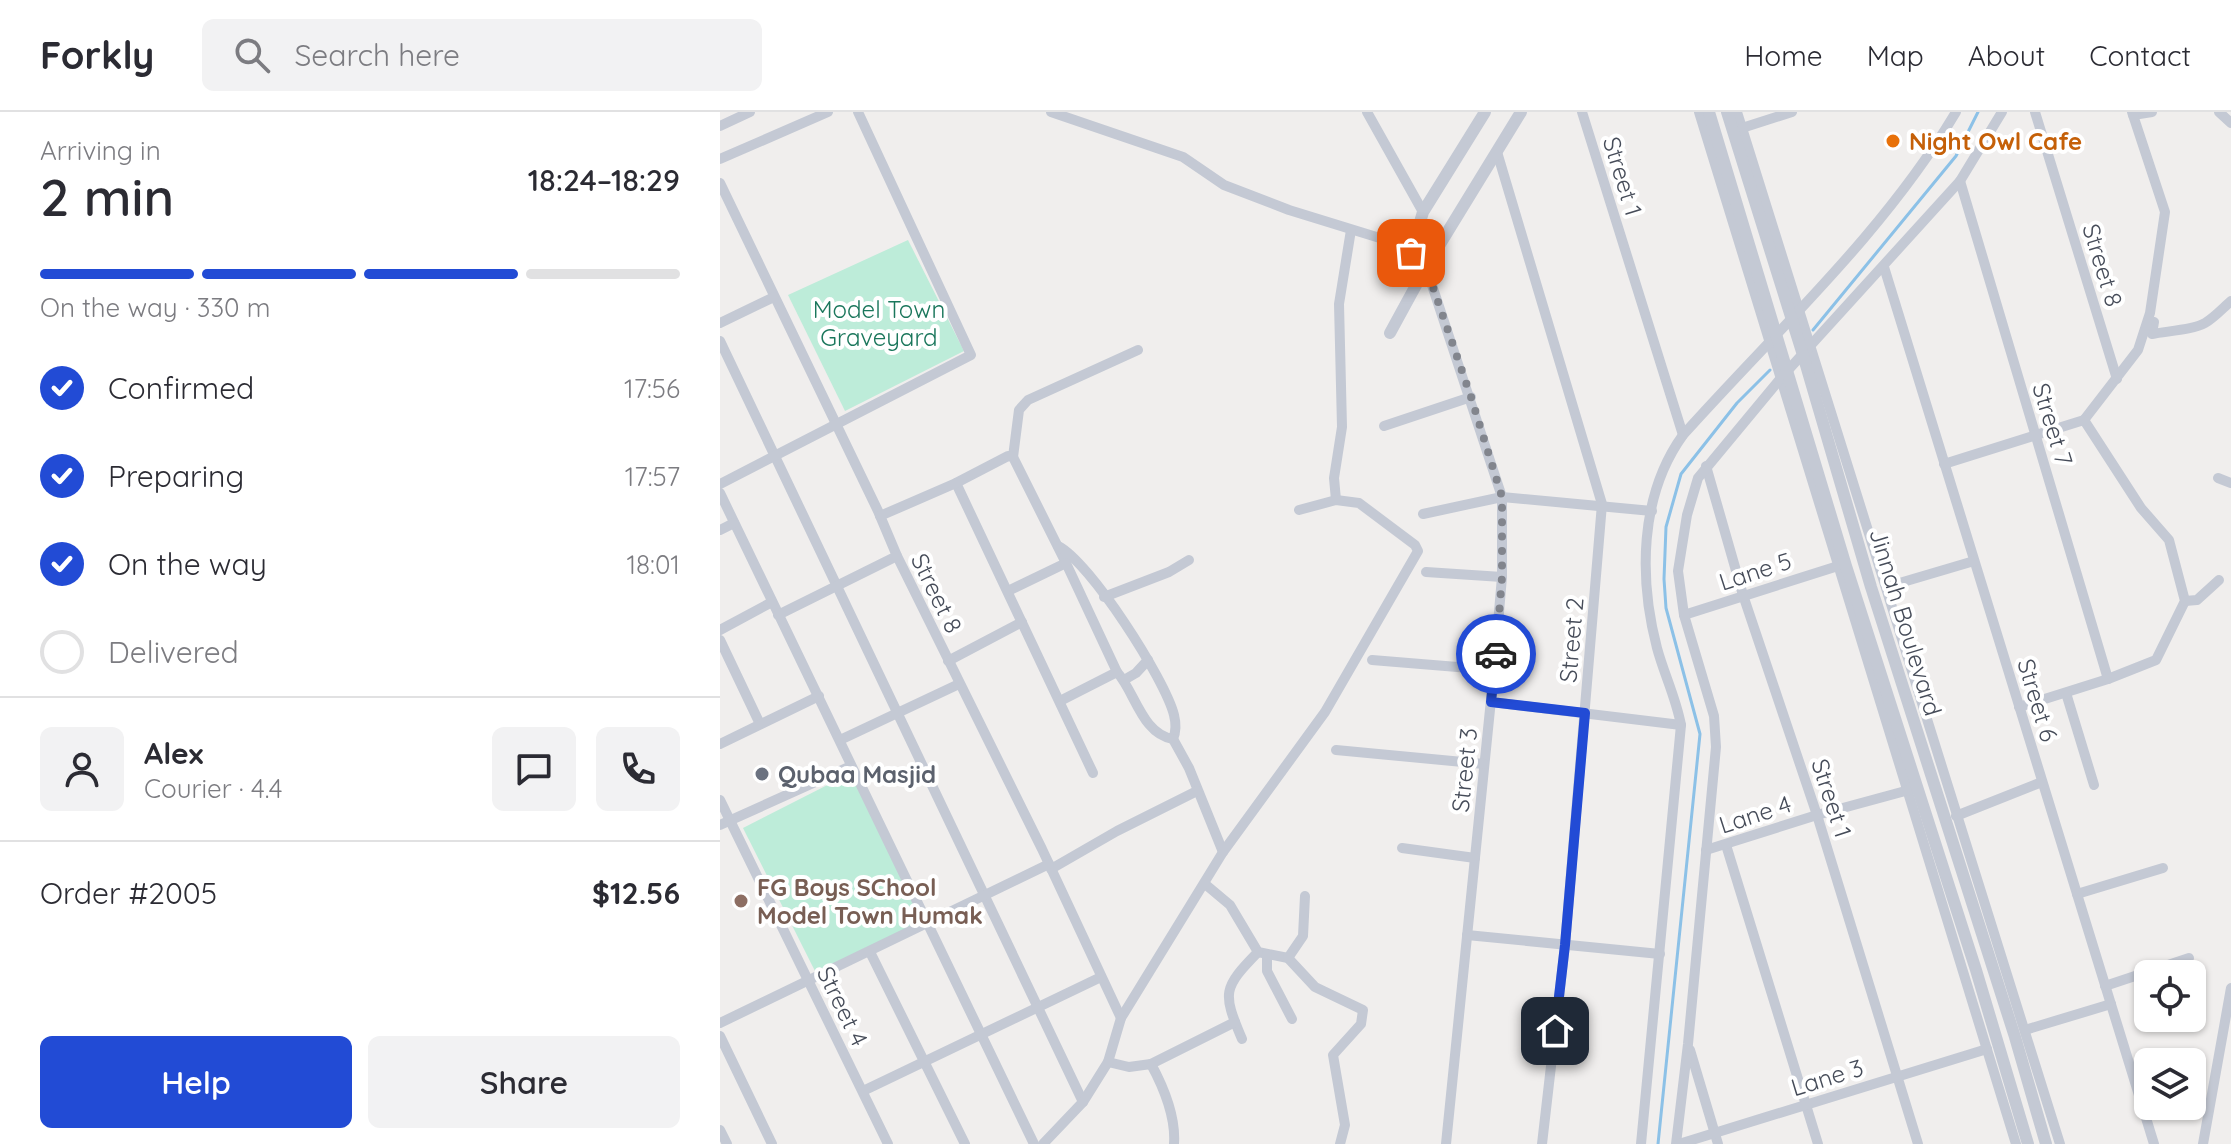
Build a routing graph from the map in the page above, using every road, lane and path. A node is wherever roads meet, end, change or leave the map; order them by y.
1 (750, 112) edge
2 (828, 112) edge
3 (858, 112) edge
4 (1051, 112) edge
5 (1485, 112) edge
6 (1521, 112) edge
7 (1582, 112) edge
8 (1699, 112) edge
9 (1709, 112) edge
10 (1727, 112) edge
11 (1737, 112) edge
12 (1792, 112) edge
13 (1956, 112) edge
14 (2002, 112) edge
15 (2035, 112) edge
16 (2152, 112) edge
17 (2219, 112) edge
18 (1372, 114) edge
19 (2133, 114) edge
20 (2231, 123) edge
21 (720, 126) edge
22 (1742, 128) junction
23 (1497, 152) junction
24 (720, 159) edge
25 (1960, 181) junction
26 (720, 183) edge
27 (1423, 212) junction
28 (1351, 230) junction
29 (1383, 239) dead end
30 (1411, 253) joint
31 (1426, 267) junction
32 (1884, 267) junction
33 (774, 297) junction
34 (2231, 301) edge
35 (2150, 313) junction
36 (1795, 314) junction
37 (720, 323) edge
38 (1390, 333) dead end
39 (1773, 338) junction
40 (720, 341) edge
41 (1138, 350) dead end
42 (1807, 351) junction
43 (1784, 375) junction
44 (2117, 379) junction
45 (1471, 397) junction
46 (2084, 420) junction
47 (836, 425) junction
48 (1384, 426) dead end
49 (1683, 435) junction
50 (2036, 436) junction
51 (774, 456) junction
52 (1013, 457) junction
53 (1944, 464) junction
54 (1706, 466) junction
55 (2218, 478) dead end
56 (956, 483) junction
57 (2231, 483) edge
58 (720, 484) edge
59 (720, 493) edge
60 (1502, 497) junction
61 (1336, 500) junction
62 (1602, 504) junction
63 (1299, 510) dead end
64 (1652, 511) junction
65 (1423, 514) dead end
66 (880, 516) junction
67 (734, 523) junction
68 (720, 530) edge
69 (1058, 546) junction
70 (897, 556) junction
71 (1189, 560) dead end
72 (1974, 561) junction
73 (1066, 563) junction
74 (1838, 566) junction
75 (1426, 572) dead end
76 (1502, 577) junction
77 (2219, 580) dead end
78 (837, 587) junction
79 (1886, 587) junction
80 (1008, 591) junction
81 (1743, 595) junction
82 (1104, 597) junction
83 (2185, 601) junction
84 (772, 602) junction
85 (778, 615) junction
86 (1684, 615) junction
87 (1022, 622) junction
88 (720, 630) edge
89 (720, 640) edge
90 (1900, 657) junction
91 (1148, 660) junction
92 (1372, 660) dead end
93 (948, 661) junction
94 (1874, 666) junction
95 (1494, 670) junction
96 (1120, 676) junction
97 (2108, 679) junction
98 (959, 684) junction
99 (2066, 693) junction
100 (819, 696) junction
101 (1060, 701) junction
102 (1491, 702) junction
103 (2019, 707) junction
104 (895, 713) junction
105 (1585, 713) junction
106 (760, 724) junction
107 (1681, 725) junction
108 (1173, 739) junction
109 (840, 740) junction
110 (720, 744) edge
111 (1336, 750) dead end
112 (1484, 764) junction
113 (851, 766) junction
114 (1093, 773) dead end
115 (2042, 782) junction
116 (2094, 785) dead end
117 (1909, 790) junction
118 (1197, 791) junction
119 (720, 800) edge
120 (1817, 815) junction
121 (1956, 816) junction
122 (725, 823) edge
123 (1726, 845) junction
124 (1402, 848) dead end
125 (1706, 850) junction
126 (1223, 852) junction
127 (1475, 858) junction
128 (1050, 867) junction
129 (2163, 868) dead end
130 (1205, 884) junction
131 (2077, 894) junction
132 (985, 895) junction
133 (1305, 896) dead end
134 (927, 923) junction
135 (1467, 935) junction
136 (1565, 945) junction
137 (870, 952) junction
138 (1262, 953) junction
139 (1660, 954) junction
140 (1288, 958) junction
141 (2189, 958) dead end
142 (1993, 965) junction
143 (1976, 970) junction
144 (1101, 977) junction
145 (808, 980) junction
146 (2105, 986) junction
147 (2231, 988) edge
148 (2111, 1004) junction
149 (1037, 1007) junction
150 (1121, 1018) junction
151 (1292, 1019) dead end
152 (1235, 1022) junction
153 (720, 1023) edge
154 (2025, 1030) junction
155 (981, 1034) junction
156 (720, 1036) edge
157 (1242, 1039) dead end
158 (1688, 1044) junction
159 (1987, 1049) junction
160 (924, 1061) junction
161 (1108, 1062) junction
162 (1151, 1064) junction
163 (1897, 1077) junction
164 (863, 1091) junction
165 (2039, 1099) junction
166 (1083, 1102) junction
167 (1806, 1105) junction
168 (2012, 1109) junction
169 (720, 1130) edge
170 (1716, 1138) edge
171 (727, 1144) edge
172 (772, 1144) edge
173 (888, 1144) edge
174 (965, 1144) edge
175 (1034, 1144) edge
176 (1043, 1144) edge
177 (1174, 1144) edge
178 (1340, 1144) edge
179 (1446, 1144) edge
180 (1542, 1144) edge
181 (1641, 1144) edge
182 (1678, 1144) edge
183 (1818, 1144) edge
184 (1918, 1144) edge
185 (2016, 1144) edge
186 (2028, 1144) edge
187 (2046, 1144) edge
188 (2060, 1144) edge
189 (2154, 1144) edge
190 (2203, 1144) edge

1 - 21 street
2 - 24 street
3 - 47 street
4 - 28 street
5 - 27 street
6 - 23 street
7 - 49 street, Street 1
8 - 39 street
9 - 39 street, Jinnah Boulevard
10 - 36 street, Jinnah Boulevard
11 - 22 street
12 - 22 street
13 - 36 street
14 - 25 street
15 - 44 street, Street 8
16 - 19 street
17 - 20 street
18 - 27 street
19 - 35 street
22 - 36 street
23 - 31 street
23 - 62 street, Street 2
25 - 32 street
25 - 50 street, Street 7
26 - 33 street, Street 8
27 - 30 street
28 - 29 street
28 - 61 street
30 - 31 street
31 - 38 street
31 - 45 street, Street 3
32 - 42 street
32 - 53 street, Street 6
33 - 37 street
33 - 47 street, Street 8
34 - 35 street
35 - 44 street
36 - 39 street
36 - 42 street, Jinnah Boulevard
39 - 43 street, Jinnah Boulevard
39 - 49 street
40 - 51 street
41 - 52 street
42 - 43 street
42 - 79 street
42 - 90 street, Jinnah Boulevard
43 - 54 street
43 - 74 street
43 - 94 street, Jinnah Boulevard
44 - 46 street
45 - 48 street
45 - 60 street, Street 3
46 - 50 street
46 - 83 street
47 - 51 street
47 - 66 street, Street 8
49 - 64 street
50 - 53 street
50 - 97 street, Street 7
51 - 58 street
51 - 78 street
52 - 56 street
52 - 69 street
53 - 72 street, Street 6
54 - 81 street, Street 1
54 - 86 street
55 - 57 street
56 - 66 street
56 - 80 street
59 - 67 street
60 - 62 street
60 - 65 street
60 - 76 street, Street 3
61 - 63 street
61 - 126 street
62 - 64 street
62 - 105 street, Street 2
64 - 107 street
66 - 70 street, Street 8
67 - 68 street
67 - 84 street
69 - 73 street
69 - 82 street
70 - 78 street
70 - 93 street, Street 8
71 - 82 street
72 - 79 street
72 - 103 street, Street 6
73 - 80 street
73 - 96 street
74 - 81 street, Lane 5
74 - 94 street
75 - 76 street
76 - 95 street, Street 3
77 - 83 street
78 - 85 street
78 - 104 street
79 - 90 street
80 - 87 street
81 - 86 street, Lane 5
81 - 120 street, Street 1
82 - 91 street
83 - 97 street
84 - 85 street
84 - 88 street
85 - 100 street
86 - 125 street
87 - 93 street
87 - 101 street
89 - 106 street
90 - 121 street
90 - 142 street, Jinnah Boulevard
91 - 96 street
91 - 108 street
92 - 95 street
93 - 98 street, Street 8
94 - 117 street
94 - 143 street, Jinnah Boulevard
95 - 102 street, Street 3
96 - 101 street
96 - 108 street
97 - 99 street
98 - 104 street
98 - 128 street, Street 8
99 - 103 street
99 - 116 street
100 - 106 street
100 - 109 street
101 - 114 street
102 - 105 street
102 - 112 street, Street 3
103 - 115 street, Street 6
104 - 109 street
104 - 132 street
105 - 107 street
105 - 136 street, Street 2
106 - 110 street
107 - 139 street
108 - 118 street
109 - 113 street
111 - 112 street
112 - 127 street, Street 3
113 - 122 street
113 - 134 street
115 - 121 street
115 - 131 street, Street 6
117 - 120 street, Lane 4
117 - 159 street
118 - 126 street
118 - 128 street
119 - 122 street, Street 4
120 - 123 street, Lane 4
120 - 163 street, Street 1
121 - 154 street
122 - 145 street, Street 4
123 - 125 street, Lane 4
123 - 167 street
124 - 127 street
125 - 158 street
126 - 130 street
127 - 135 street, Street 3
128 - 132 street
128 - 144 street, Street 8
129 - 131 street
130 - 138 street
130 - 150 street
131 - 146 street, Street 6
132 - 134 street
132 - 149 street
133 - 140 street
134 - 137 street
134 - 155 street
135 - 136 street
135 - 179 street, Street 3
136 - 139 street
136 - 180 street, Street 2
137 - 145 street
137 - 160 street
138 - 140 street
138 - 151 street
138 - 152 street
139 - 181 street
140 - 178 street
141 - 146 street
142 - 143 street
142 - 165 street, Jinnah Boulevard
143 - 168 street, Jinnah Boulevard
144 - 149 street
144 - 150 street, Street 8
145 - 153 street
145 - 164 street, Street 4
146 - 148 street, Street 6
147 - 190 street
148 - 154 street
148 - 189 street, Street 6
149 - 155 street
149 - 166 street
150 - 161 street
152 - 157 street
152 - 162 street
154 - 165 street
155 - 160 street
155 - 175 street
156 - 172 street
158 - 170 street
158 - 182 street
159 - 163 street, Lane 3
159 - 168 street
160 - 164 street
160 - 174 street
161 - 162 street
161 - 166 street
162 - 177 street
163 - 167 street, Lane 3
163 - 184 street, Street 1
164 - 173 street, Street 4
165 - 187 street, Jinnah Boulevard
165 - 188 street
166 - 176 street
167 - 170 street, Lane 3
167 - 183 street
168 - 185 street
168 - 186 street, Jinnah Boulevard
169 - 171 street
170 - 182 street, Lane 3

